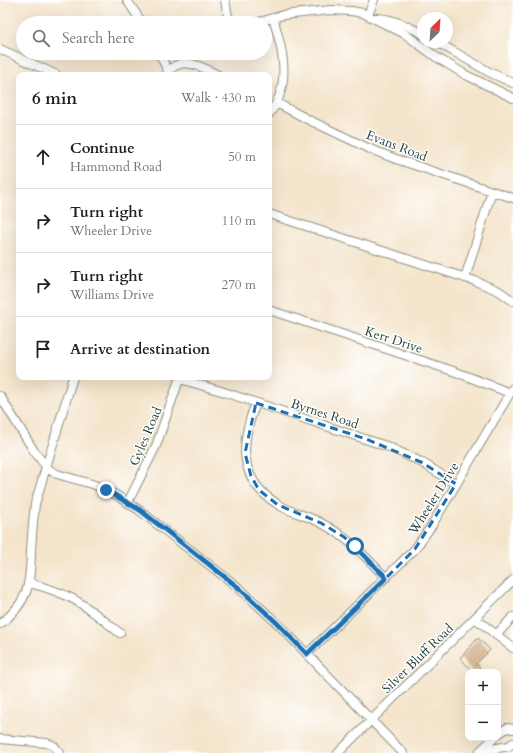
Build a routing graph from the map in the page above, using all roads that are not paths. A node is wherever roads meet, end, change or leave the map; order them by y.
1 (127, 0) edge
2 (225, 0) edge
3 (374, 0) edge
4 (137, 16) edge
5 (228, 16) edge
6 (371, 16) junction
7 (273, 18) joint
8 (417, 31) edge
9 (447, 48) edge
10 (0, 49) edge
11 (16, 56) edge
12 (24, 60) edge
13 (162, 60) edge
14 (50, 72) edge
15 (167, 72) edge
16 (168, 72) edge
17 (211, 72) edge
18 (513, 83) edge
19 (513, 98) edge
20 (272, 107) edge
21 (492, 191) junction
22 (513, 198) edge
23 (272, 215) edge
24 (465, 278) junction
25 (513, 301) edge
26 (272, 311) edge
27 (72, 380) edge
28 (179, 380) edge
29 (186, 380) edge
30 (512, 390) edge
31 (0, 396) edge
32 (256, 403) junction
33 (47, 468) junction
34 (456, 484) junction
35 (128, 502) junction
36 (386, 578) junction
37 (513, 580) edge
38 (30, 583) junction
39 (513, 617) edge
40 (475, 618) junction
41 (0, 624) edge
42 (120, 633) dead end
43 (496, 635) junction
44 (513, 648) edge
45 (307, 654) junction
46 (370, 720) junction
47 (513, 729) edge
48 (501, 732) edge
49 (0, 739) edge
50 (491, 741) edge
51 (513, 743) edge
52 (478, 752) edge
53 (60, 753) edge
54 (338, 753) edge
55 (403, 753) edge

1 - 4 street
2 - 5 street
3 - 6 street
6 - 7 street
6 - 8 street
6 - 19 street
7 - 20 street
9 - 18 street
10 - 11 street
12 - 14 street
13 - 15 street
16 - 17 street
20 - 21 street, Evans Road
21 - 22 street, Evans Road
21 - 24 street
23 - 24 street
24 - 25 street
26 - 30 street, Kerr Drive
27 - 33 street
28 - 35 street, Gyles Road
29 - 32 street, Byrnes Road
30 - 34 street, Wheeler Drive
31 - 33 street
32 - 34 street, Byrnes Road
32 - 36 street
33 - 35 street
33 - 38 street
34 - 36 street, Wheeler Drive
35 - 45 street
36 - 45 street, Wheeler Drive
37 - 40 street, Silver Bluff Road
38 - 41 street
38 - 42 street
39 - 43 street
40 - 43 street
40 - 46 street, Silver Bluff Road
43 - 44 street
45 - 46 street
46 - 54 street, Silver Bluff Road
46 - 55 street
47 - 48 street
49 - 53 street
50 - 52 street
51 - 52 street

